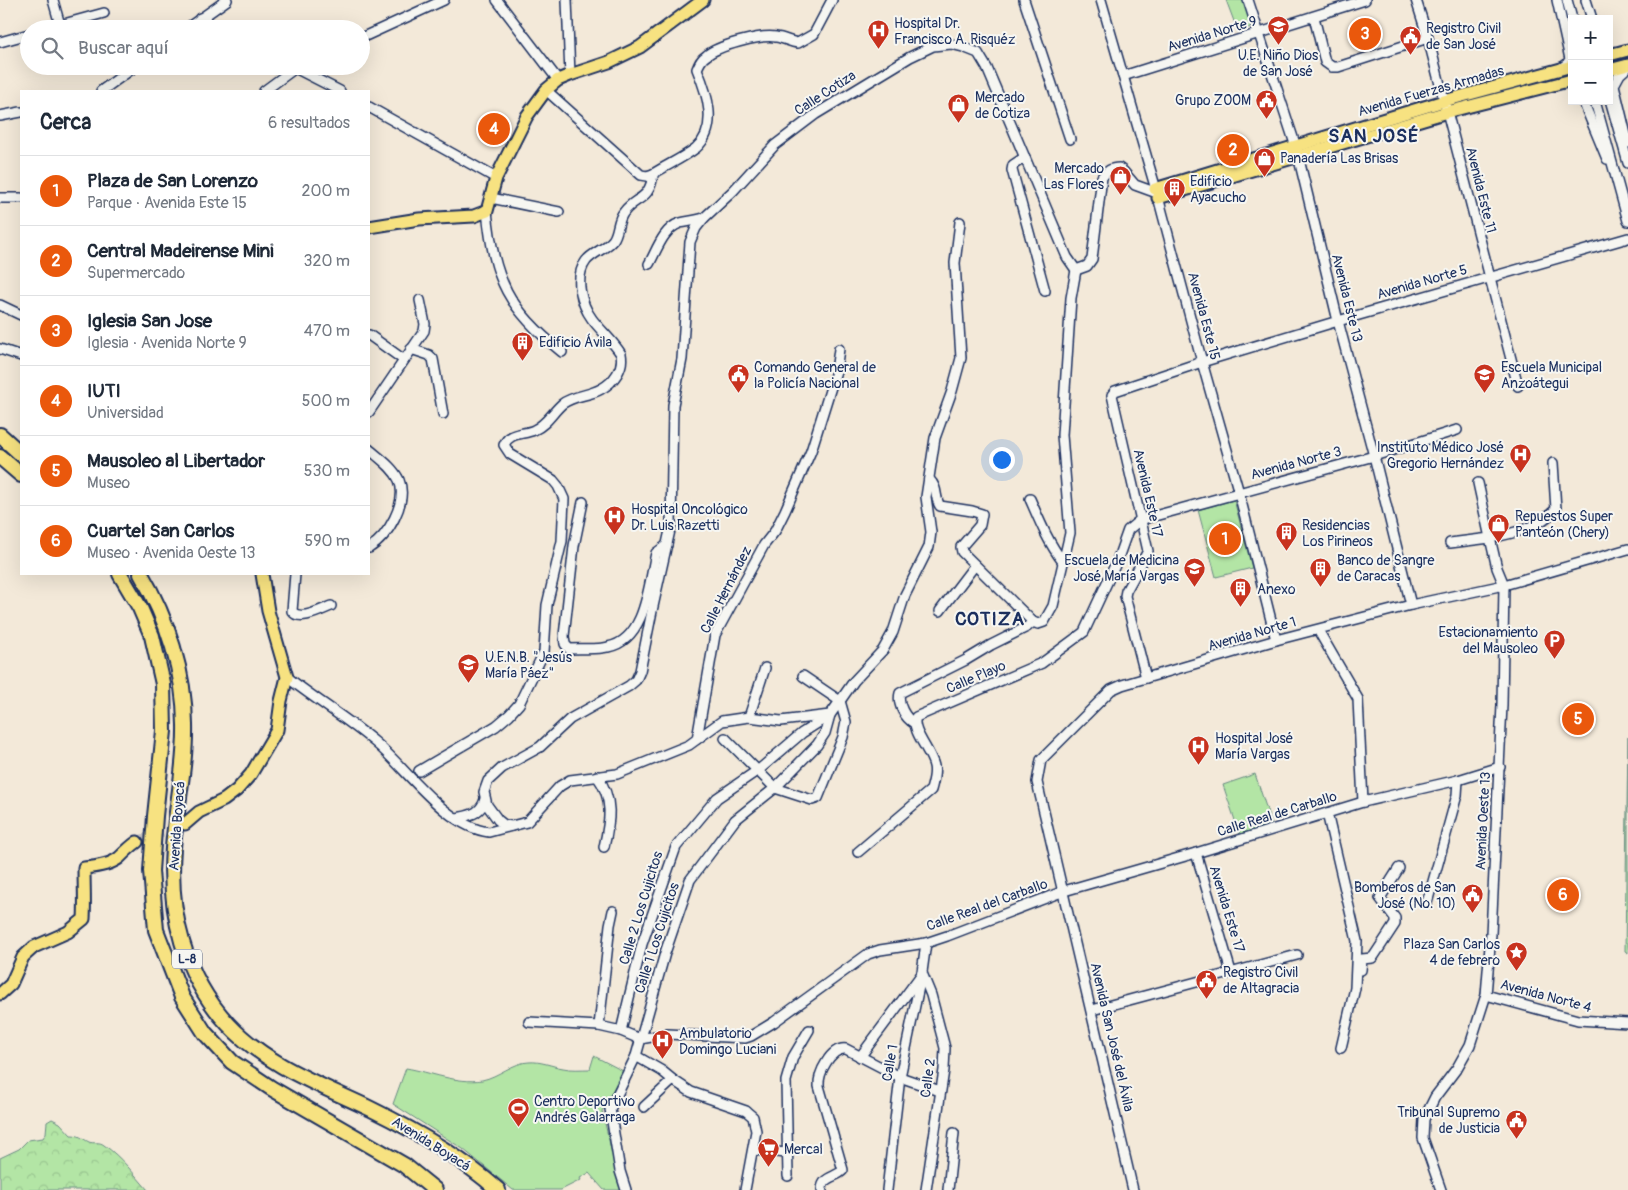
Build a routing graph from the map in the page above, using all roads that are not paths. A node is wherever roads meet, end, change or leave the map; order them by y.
1 (53, 0) edge
2 (227, 0) edge
3 (444, 0) edge
4 (497, 0) edge
5 (567, 0) edge
6 (703, 0) edge
7 (832, 0) edge
8 (1024, 0) edge
9 (1101, 0) edge
10 (1248, 0) edge
11 (1366, 0) edge
12 (1416, 0) edge
13 (1557, 0) edge
14 (1566, 0) edge
15 (1582, 0) edge
16 (1586, 0) edge
17 (104, 13) dead end
18 (1571, 15) edge
19 (1586, 15) edge
20 (1591, 15) edge
21 (1314, 17) junction
22 (200, 18) junction
23 (59, 20) edge
24 (78, 20) edge
25 (197, 20) edge
26 (203, 20) edge
27 (370, 34) edge
28 (1260, 34) junction
29 (20, 36) edge
30 (1428, 38) junction
31 (0, 42) edge
32 (1628, 50) edge
33 (1613, 53) edge
34 (1628, 66) edge
35 (1566, 68) edge
36 (1613, 69) edge
37 (123, 75) edge
38 (284, 75) edge
39 (309, 75) edge
40 (570, 75) junction
41 (1123, 76) junction
42 (558, 80) junction
43 (1568, 83) edge
44 (102, 90) edge
45 (265, 90) edge
46 (338, 90) edge
47 (546, 90) junction
48 (1585, 105) edge
49 (1596, 105) edge
50 (1612, 105) edge
51 (1446, 107) junction
52 (370, 108) edge
53 (20, 112) edge
54 (0, 116) edge
55 (1070, 139) dead end
56 (1628, 143) edge
57 (1298, 152) junction
58 (1025, 157) junction
59 (1628, 163) edge
60 (1614, 171) junction
61 (653, 174) junction
62 (496, 178) junction
63 (1157, 193) junction
64 (0, 198) edge
65 (20, 198) edge
66 (491, 198) junction
67 (487, 211) junction
68 (559, 212) dead end
69 (704, 218) junction
70 (1628, 221) edge
71 (960, 222) dead end
72 (370, 227) edge
73 (1628, 238) edge
74 (649, 264) dead end
75 (1076, 270) junction
76 (1490, 277) junction
77 (1045, 291) dead end
78 (420, 300) dead end
79 (0, 305) edge
80 (20, 315) edge
81 (1338, 321) junction
82 (370, 337) edge
83 (411, 349) junction
84 (839, 349) dead end
85 (0, 350) edge
86 (562, 352) dead end
87 (20, 356) edge
88 (404, 360) junction
89 (1202, 362) junction
90 (1518, 386) dead end
91 (1112, 395) joint
92 (370, 411) edge
93 (443, 414) dead end
94 (1458, 430) dead end
95 (0, 435) edge
96 (370, 450) edge
97 (20, 453) edge
98 (1374, 456) junction
99 (0, 457) edge
100 (1552, 463) dead end
101 (20, 473) edge
102 (929, 479) junction
103 (1478, 483) dead end
104 (1239, 493) junction
105 (1030, 499) dead end
106 (583, 502) dead end
107 (1140, 520) junction
108 (1490, 538) junction
109 (1450, 543) dead end
110 (370, 545) edge
111 (667, 545) junction
112 (1628, 548) edge
113 (1064, 562) junction
114 (974, 565) junction
115 (121, 575) edge
116 (141, 575) edge
117 (262, 575) edge
118 (296, 575) edge
119 (1504, 584) junction
120 (1410, 605) junction
121 (331, 606) dead end
122 (940, 611) dead end
123 (1032, 622) junction
124 (1318, 630) junction
125 (1276, 640) junction
126 (765, 668) dead end
127 (803, 676) dead end
128 (287, 677) junction
129 (1146, 678) junction
130 (840, 701) junction
131 (830, 715) junction
132 (749, 717) junction
133 (914, 723) junction
134 (697, 738) junction
135 (725, 738) dead end
136 (1500, 767) junction
137 (758, 770) junction
138 (419, 771) dead end
139 (597, 776) junction
140 (1458, 780) junction
141 (775, 788) junction
142 (485, 799) junction
143 (1363, 802) junction
144 (1327, 813) junction
145 (457, 818) junction
146 (185, 824) tunnel mouth
147 (511, 826) junction
148 (137, 842) tunnel mouth
149 (604, 847) dead end
150 (858, 852) dead end
151 (1196, 853) junction
152 (1399, 868) dead end
153 (1064, 891) junction
154 (1427, 903) dead end
155 (613, 911) dead end
156 (926, 942) junction
157 (1297, 954) dead end
158 (922, 972) junction
159 (1231, 972) junction
160 (1355, 988) junction
161 (0, 994) edge
162 (1486, 995) junction
163 (1092, 1010) junction
164 (529, 1022) dead end
165 (1628, 1023) edge
166 (599, 1026) junction
167 (809, 1030) dead end
168 (621, 1031) junction
169 (640, 1039) junction
170 (1340, 1048) dead end
171 (636, 1056) junction
172 (860, 1057) junction
173 (900, 1077) junction
174 (673, 1080) junction
175 (940, 1091) junction
176 (644, 1107) dead end
177 (954, 1133) dead end
178 (753, 1150) junction
179 (787, 1152) junction
180 (788, 1176) dead end
181 (434, 1190) edge
182 (498, 1190) edge
183 (626, 1190) edge
184 (745, 1190) edge
185 (822, 1190) edge
186 (887, 1190) edge
187 (926, 1190) edge
188 (948, 1190) edge
189 (1133, 1190) edge
190 (1441, 1190) edge

1 - 23 street
2 - 22 street
3 - 27 street
4 - 42 street
5 - 40 street
6 - 40 main road
7 - 61 street
8 - 55 street
9 - 41 street, Avenida Este 15
10 - 28 street, Avenida Este 13
11 - 21 street, Avenida Norte 9
12 - 30 street, Avenida Este 11
13 - 35 street
14 - 18 street
15 - 19 street
16 - 20 street
17 - 24 street
21 - 28 street, Avenida Norte 9
21 - 30 street
22 - 25 street
22 - 26 street
28 - 41 street, Avenida Norte 9
28 - 57 street, Avenida Este 13
29 - 31 street
30 - 51 street, Avenida Este 11
32 - 33 main road
34 - 36 main road
34 - 56 street
35 - 51 main road, Avenida Fuerzas Armadas
37 - 44 street
38 - 45 street
39 - 46 street
40 - 42 main road
41 - 63 street, Avenida Este 15
42 - 47 main road
43 - 51 main road, Avenida Fuerzas Armadas
47 - 61 street
47 - 62 main road
48 - 60 street
49 - 60 street
50 - 59 street
51 - 57 main road, Avenida Fuerzas Armadas
51 - 76 street, Avenida Este 11
52 - 62 street
53 - 54 street
57 - 63 main road, Avenida Fuerzas Armadas
57 - 81 street, Avenida Este 13
58 - 69 street, Calle Cotiza
58 - 75 street, Calle Cotiza
58 - 77 street
60 - 70 street
61 - 138 street
62 - 66 main road
63 - 75 street
63 - 89 street, Avenida Este 15
64 - 65 street
66 - 67 main road
66 - 68 street
67 - 72 main road
67 - 86 street
69 - 74 street
69 - 111 street, Calle Cotiza
71 - 102 street
73 - 76 street, Avenida Norte 5
75 - 113 street
76 - 81 street, Avenida Norte 5
76 - 90 street, Avenida Este 11
78 - 83 street
79 - 80 street
81 - 89 street, Avenida Norte 5
81 - 98 street, Avenida Este 13
82 - 88 street
83 - 88 street
83 - 93 street
84 - 134 street, Calle Hernández
85 - 87 street
88 - 92 street
89 - 91 street, Avenida Norte 5
89 - 104 street, Avenida Este 15
91 - 107 street, Avenida Este 17
94 - 98 street, Avenida Norte 3
95 - 97 highway
96 - 110 street
98 - 104 street, Avenida Norte 3
98 - 120 street, Avenida Este 13
99 - 101 highway
100 - 108 street
102 - 114 street
102 - 130 street
103 - 108 street
104 - 107 street, Avenida Norte 3
104 - 125 street, Avenida Este 15
105 - 113 street
106 - 111 street
107 - 129 street, Avenida Este 17
107 - 133 street, Calle Playo
108 - 109 street
108 - 119 street
111 - 142 street, Calle Cotiza
112 - 119 street, Avenida Norte 1
113 - 123 street
114 - 122 street
114 - 123 street
115 - 181 highway, Avenida Boyacá / L-8
116 - 182 highway, Avenida Boyacá / L-8
117 - 128 main road
118 - 121 street
119 - 120 street, Avenida Norte 1
119 - 136 street, Avenida Oeste 13
120 - 124 street, Avenida Norte 1
123 - 133 street
124 - 125 street, Avenida Norte 1
124 - 143 street
125 - 129 street, Avenida Norte 1
126 - 132 street
127 - 130 street
128 - 145 street
128 - 146 main road
129 - 153 street, Avenida Norte 1
130 - 131 street
130 - 141 street
131 - 132 street
131 - 137 street, Calle 2 Los Cujicitos
131 - 141 street, Calle 1 Los Cujicitos
132 - 134 street
133 - 150 street
134 - 139 street
135 - 137 street
136 - 140 street, Calle Real de Carballo
136 - 162 street, Avenida Oeste 13
137 - 141 street
137 - 168 street, Calle 2 Los Cujicitos
139 - 147 street
139 - 149 street
140 - 143 street, Calle Real de Carballo
140 - 154 street
141 - 169 street, Calle 1 Los Cujicitos
142 - 145 street
142 - 147 street
143 - 144 street, Calle Real de Carballo
144 - 151 street, Calle Real de Carballo
144 - 160 street
145 - 147 street
148 - 161 main road
151 - 153 street, Calle Real de Carballo
151 - 159 street, Avenida Este 17
152 - 160 street
153 - 156 street, Calle Real del Carballo
153 - 163 street, Avenida San José del Ávila
155 - 166 street
156 - 158 street, Calle 1
156 - 169 street, Calle Real del Carballo
157 - 159 street
158 - 172 street
158 - 173 street, Calle 1
158 - 175 street, Calle 2
159 - 163 street
160 - 170 street
162 - 165 street, Avenida Norte 4
162 - 190 street, Avenida Oeste 13
163 - 189 street, Avenida San José del Ávila
164 - 166 street
166 - 168 street
167 - 179 street
168 - 169 street
169 - 171 street, Calle 1 Los Cujicitos
171 - 174 street
171 - 183 street, Calle 1 Los Cujicitos
172 - 173 street
172 - 185 street
173 - 175 street
173 - 186 street, Calle 1
174 - 176 street
174 - 178 street
175 - 187 street, Calle 2
177 - 188 street
178 - 179 street
178 - 184 street
179 - 180 street

